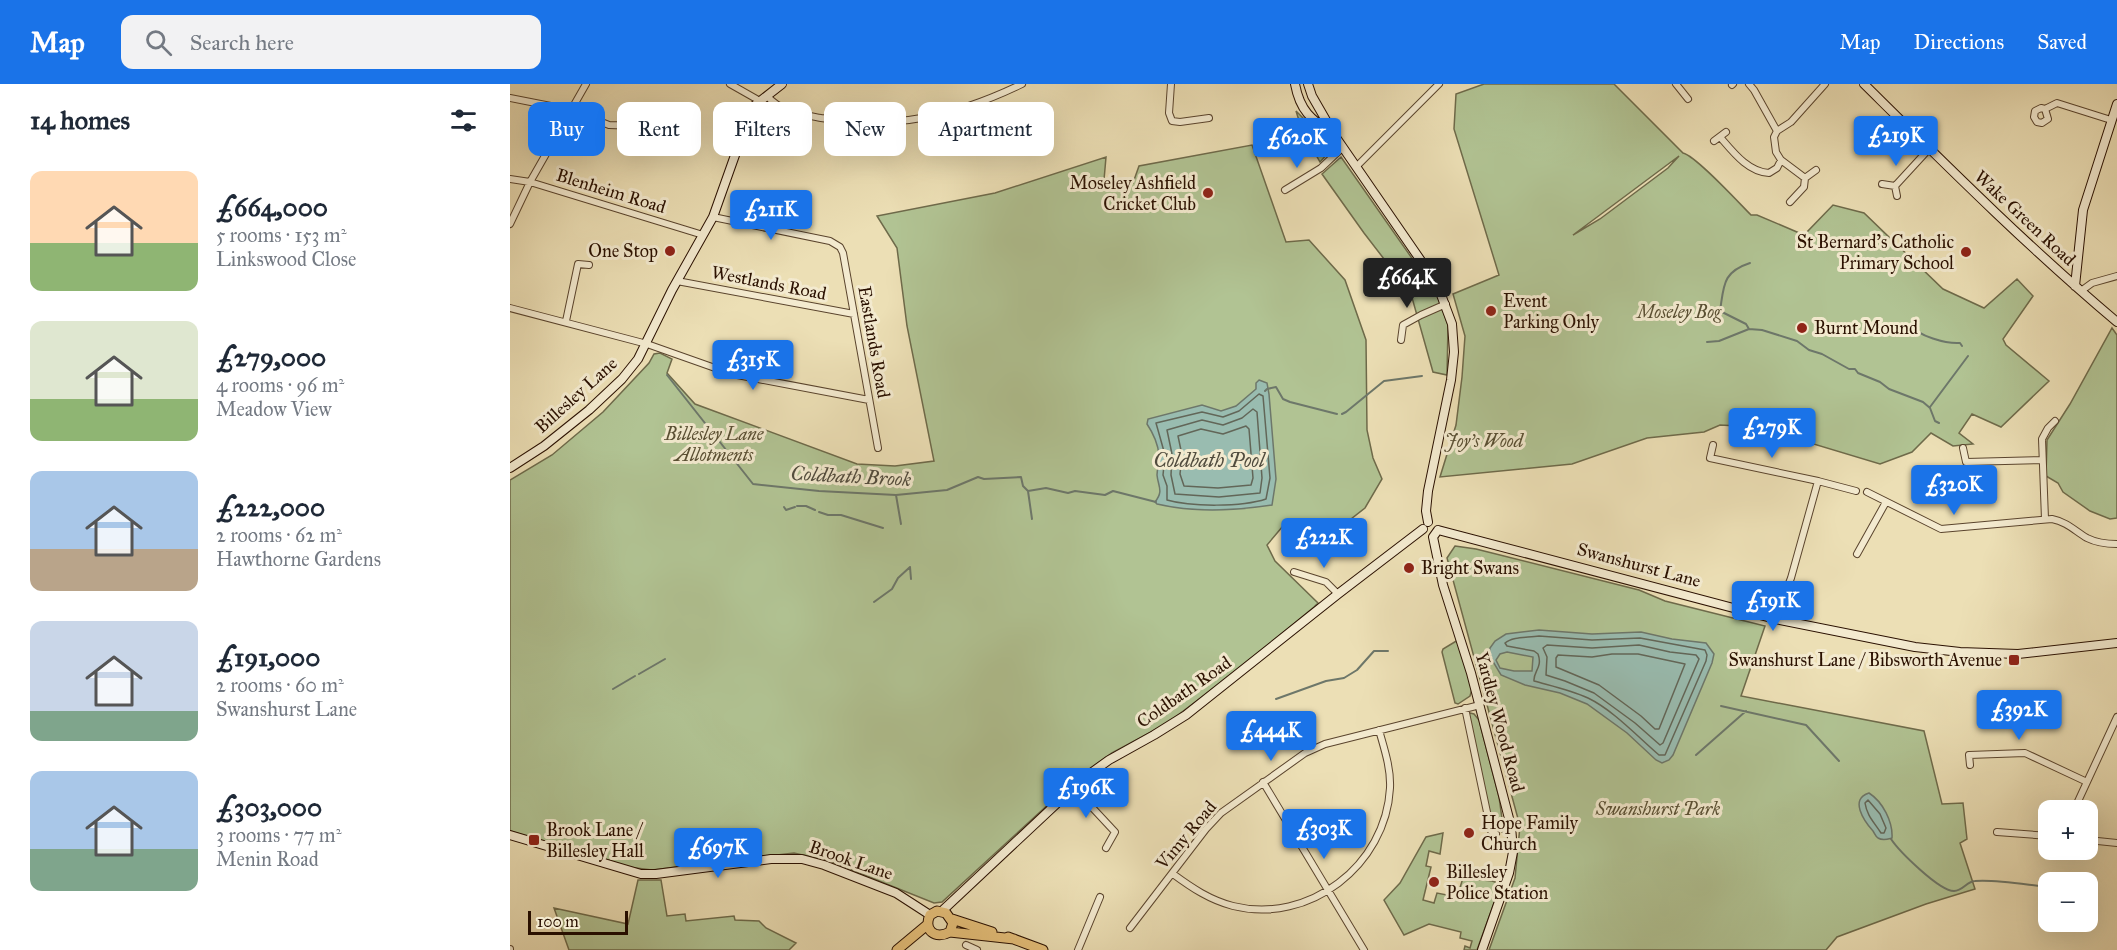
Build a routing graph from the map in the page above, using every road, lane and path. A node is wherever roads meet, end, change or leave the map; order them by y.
1 (586, 84) edge
2 (730, 84) edge
3 (782, 84) edge
4 (1022, 84) edge
5 (1171, 84) edge
6 (1295, 84) edge
7 (1308, 84) edge
8 (1439, 84) edge
9 (1676, 84) edge
10 (1749, 84) edge
11 (1825, 84) edge
12 (1864, 84) edge
13 (510, 98) edge
14 (764, 98) junction
15 (1688, 99) dead end
16 (530, 102) edge
17 (576, 102) edge
18 (2117, 104) edge
19 (2045, 109) dead end
20 (1209, 118) dead end
21 (2111, 120) junction
22 (1777, 131) junction
23 (1726, 132) dead end
24 (1335, 136) junction
25 (1342, 148) junction
26 (1929, 148) junction
27 (545, 156) edge
28 (1781, 160) junction
29 (1356, 167) junction
30 (1816, 170) dead end
31 (1805, 178) junction
32 (510, 179) edge
33 (530, 182) junction
34 (1882, 184) dead end
35 (1894, 186) junction
36 (1285, 190) dead end
37 (1897, 196) dead end
38 (1790, 202) dead end
39 (713, 217) junction
40 (510, 224) edge
41 (703, 235) junction
42 (589, 265) dead end
43 (2117, 276) edge
44 (677, 281) junction
45 (2078, 289) junction
46 (1446, 304) junction
47 (510, 308) edge
48 (854, 314) junction
49 (566, 321) junction
50 (2117, 322) edge
51 (1401, 340) dead end
52 (647, 344) junction
53 (869, 400) junction
54 (2055, 421) dead end
55 (1713, 445) dead end
56 (878, 448) dead end
57 (1963, 448) dead end
58 (2041, 460) junction
59 (510, 468) edge
60 (1818, 481) junction
61 (1856, 491) dead end
62 (1868, 492) dead end
63 (1886, 502) junction
64 (2045, 519) junction
65 (1426, 526) junction
66 (1435, 533) junction
67 (2117, 544) edge
68 (1857, 554) dead end
69 (1294, 572) dead end
70 (1338, 594) junction
71 (1775, 619) junction
72 (2117, 643) edge
73 (1480, 705) junction
74 (1465, 708) junction
75 (2117, 717) edge
76 (1379, 730) junction
77 (1970, 765) dead end
78 (1263, 782) junction
79 (2087, 782) junction
80 (1074, 788) junction
81 (2079, 800) edge
82 (1997, 832) dead end
83 (1496, 834) dead end
84 (510, 835) edge
85 (2038, 836) edge
86 (2098, 841) edge
87 (2117, 843) edge
88 (1106, 848) dead end
89 (1173, 874) junction
90 (1329, 891) junction
91 (1100, 897) dead end
92 (942, 911) junction
93 (930, 915) junction
94 (952, 919) junction
95 (927, 925) junction
96 (1130, 928) dead end
97 (950, 932) junction
98 (936, 935) junction
99 (1014, 939) junction
100 (904, 943) junction
101 (966, 945) dead end
102 (897, 950) edge
103 (977, 950) edge
104 (1043, 950) edge
105 (1078, 950) edge
106 (1364, 950) edge
107 (1482, 950) edge

1 - 17 street
2 - 14 street
3 - 14 street, Billesley Lane
4 - 14 street
5 - 20 street
6 - 24 street
7 - 24 street
8 - 29 street
9 - 15 street
10 - 22 street
11 - 22 street
12 - 26 street, Wake Green Road
13 - 16 street
14 - 39 street, Billesley Lane
18 - 21 street
19 - 21 street
21 - 45 street
22 - 28 street
23 - 28 street
24 - 25 street
25 - 29 street
25 - 36 street
26 - 35 street
26 - 45 street, Wake Green Road
27 - 33 street
28 - 31 street
29 - 46 street
30 - 31 street
31 - 38 street
32 - 33 street, Blenheim Road
33 - 40 street
33 - 41 street, Blenheim Road
34 - 35 street
35 - 37 street
39 - 41 street, Billesley Lane
39 - 48 street, Eastlands Road
41 - 44 street, Billesley Lane
42 - 49 street
43 - 45 street
44 - 48 street, Westlands Road
44 - 52 street, Billesley Lane
45 - 50 street, Wake Green Road
46 - 51 street
46 - 65 street
47 - 49 street
48 - 53 street, Eastlands Road
49 - 52 street
52 - 53 street
52 - 59 street, Billesley Lane
53 - 56 street, Eastlands Road
54 - 58 street
55 - 60 street
57 - 58 street
58 - 64 street
60 - 61 street
60 - 71 street
62 - 63 street
63 - 64 street
63 - 68 street
64 - 67 street
65 - 66 street
65 - 66 street
65 - 70 street, Coldbath Road
66 - 71 street, Swanshurst Lane
66 - 73 street, Yardley Wood Road
69 - 70 street
70 - 80 street, Coldbath Road
71 - 72 street, Swanshurst Lane
73 - 74 street, Vimy Road
73 - 107 street, Yardley Wood Road
74 - 76 street, Vimy Road
74 - 83 street, Yardley Wood Road
75 - 79 street
76 - 78 street, Vimy Road
76 - 90 street
77 - 79 street
78 - 89 street, Vimy Road
78 - 90 street
79 - 81 street
80 - 88 street
80 - 92 street, Coldbath Road
82 - 85 street
84 - 93 street, Brook Lane
86 - 87 street
89 - 90 street
89 - 96 street, Vimy Road
90 - 106 street
91 - 105 street
92 - 93 main road
92 - 94 main road
93 - 95 main road
94 - 97 main road
94 - 99 main road
95 - 98 main road
95 - 100 main road
97 - 98 main road
97 - 99 main road
98 - 100 main road
99 - 104 main road
100 - 102 main road
101 - 103 street

